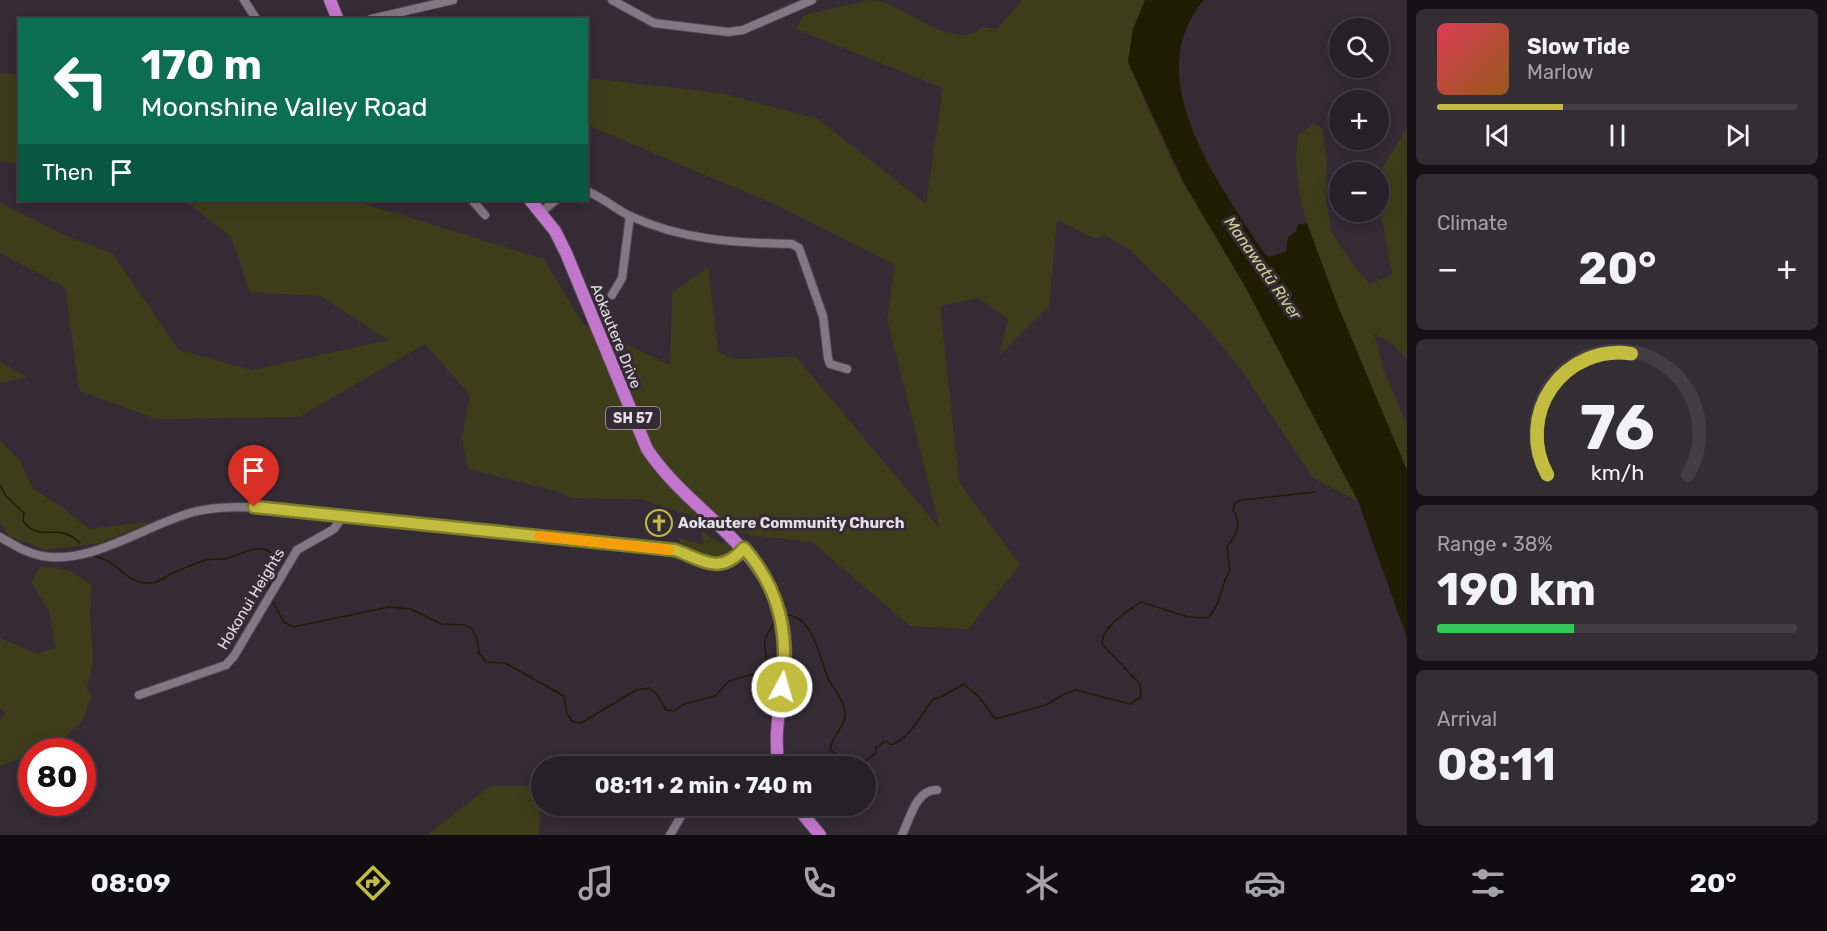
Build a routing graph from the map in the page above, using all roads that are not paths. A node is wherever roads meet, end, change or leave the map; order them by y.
1 (244, 0) edge
2 (330, 0) edge
3 (453, 0) edge
4 (614, 0) edge
5 (812, 0) edge
6 (255, 18) edge
7 (337, 18) edge
8 (374, 18) edge
9 (588, 192) edge
10 (473, 201) edge
11 (531, 201) edge
12 (555, 201) edge
13 (541, 212) junction
14 (485, 215) dead end
15 (630, 216) junction
16 (612, 295) dead end
17 (847, 369) dead end
18 (343, 516) junction
19 (0, 537) edge
20 (744, 548) junction
21 (139, 695) dead end
22 (778, 756) edge
23 (937, 790) dead end
24 (681, 816) edge
25 (804, 816) edge
26 (670, 835) edge
27 (820, 835) edge
28 (902, 835) edge

1 - 6 street
2 - 7 highway
3 - 8 street
4 - 5 street
9 - 15 street
10 - 14 street
11 - 13 highway, Aokautere Drive / SH 57
12 - 13 street
13 - 20 highway, Aokautere Drive / SH 57
15 - 16 street
15 - 17 street
18 - 19 street
18 - 20 street
18 - 21 street, Hokonui Heights
20 - 22 highway, Aokautere Drive / SH 57
23 - 28 street
24 - 26 street
25 - 27 highway

